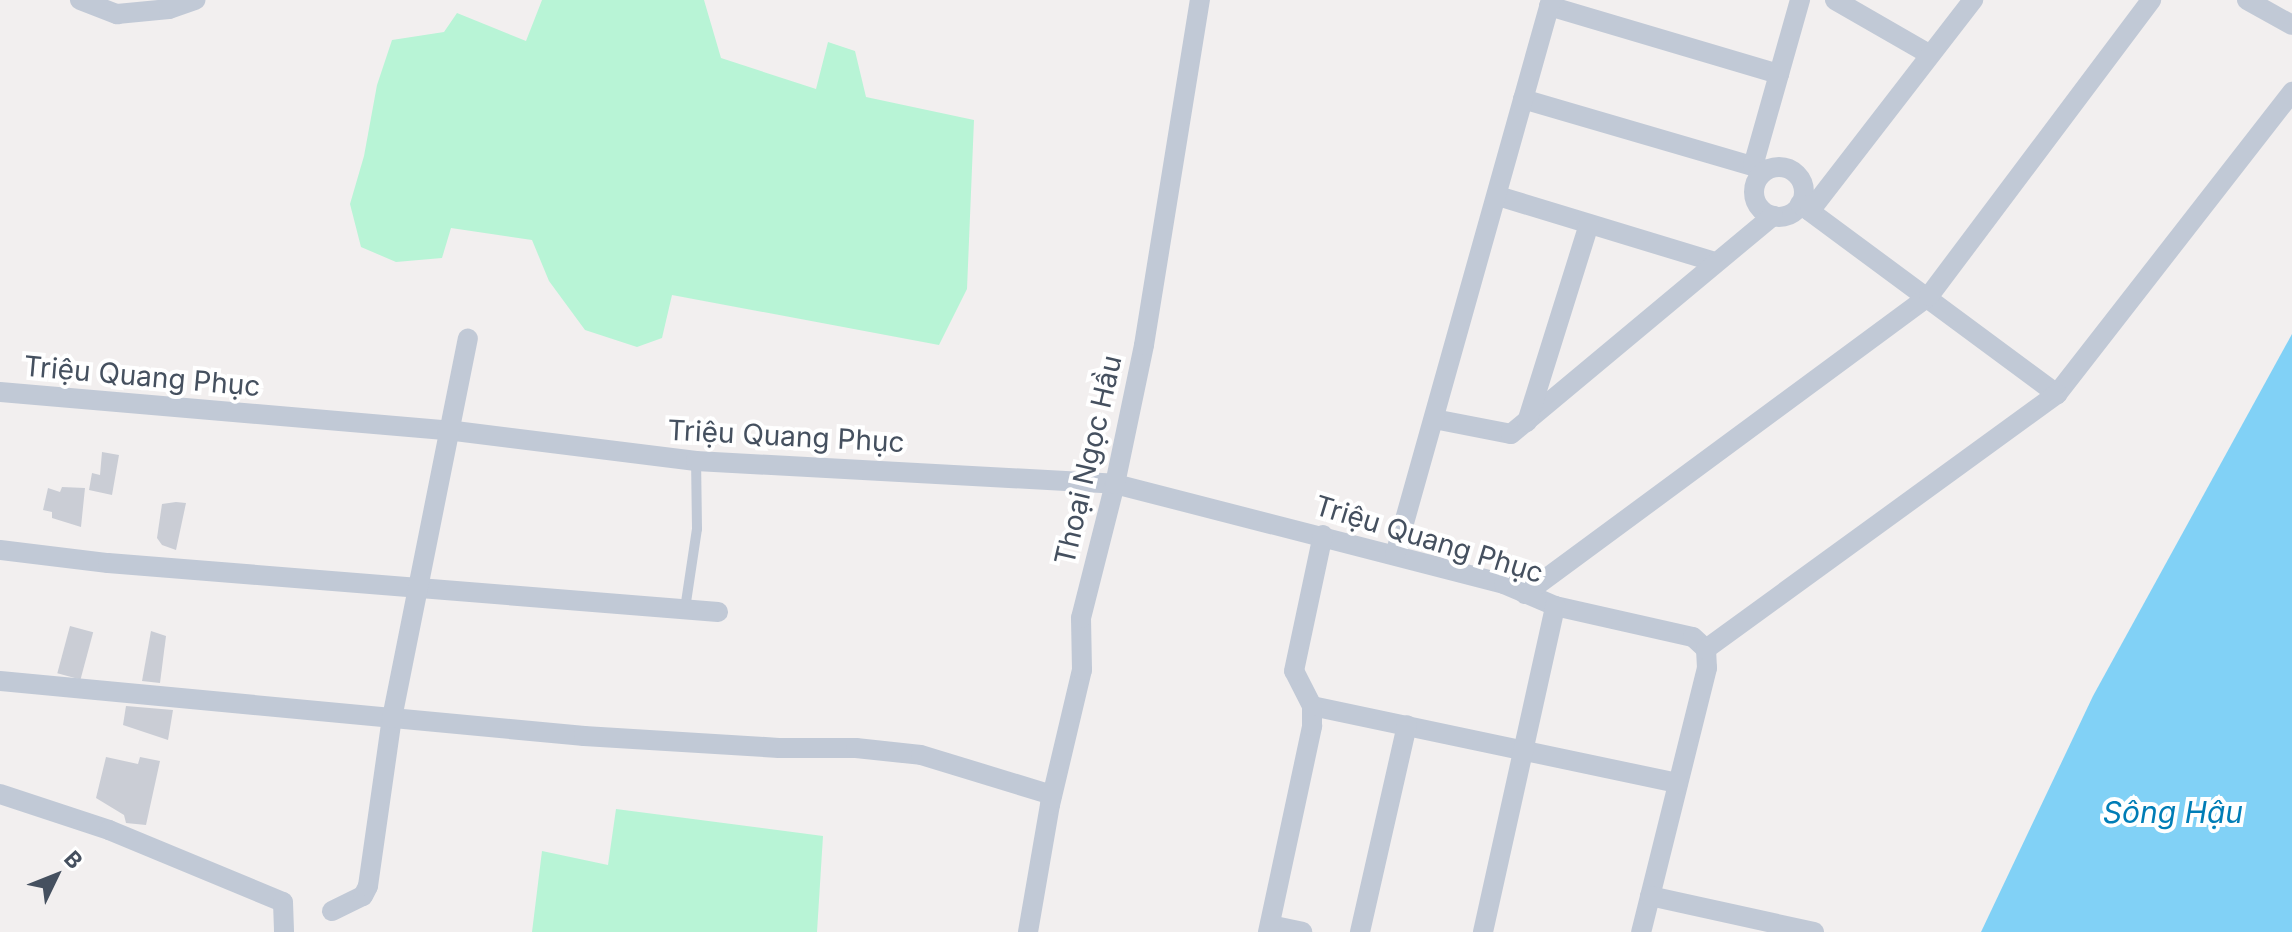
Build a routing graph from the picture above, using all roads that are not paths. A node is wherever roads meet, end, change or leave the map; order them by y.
1 (80, 0) edge
2 (195, 0) edge
3 (1200, 0) edge
4 (1800, 0) edge
5 (1835, 0) edge
6 (1973, 0) edge
7 (2151, 0) edge
8 (2247, 0) edge
9 (1550, 3) edge
10 (2292, 25) edge
11 (1929, 54) junction
12 (1779, 74) junction
13 (2292, 92) edge
14 (1523, 99) junction
15 (1760, 168) junction
16 (1498, 196) junction
17 (1805, 207) junction
18 (1773, 216) junction
19 (1589, 224) junction
20 (1715, 262) junction
21 (1929, 296) junction
22 (468, 339) dead end
23 (0, 392) edge
24 (2057, 394) junction
25 (1434, 419) junction
26 (1527, 422) junction
27 (447, 430) junction
28 (696, 461) junction
29 (1115, 484) junction
30 (1323, 535) junction
31 (0, 550) edge
32 (1395, 555) junction
33 (419, 586) junction
34 (1525, 594) junction
35 (1555, 606) junction
36 (685, 609) junction
37 (718, 612) dead end
38 (1706, 649) junction
39 (0, 681) edge
40 (1312, 706) junction
41 (392, 718) junction
42 (1407, 725) junction
43 (1524, 750) junction
44 (1678, 783) junction
45 (0, 794) edge
46 (1052, 795) junction
47 (1650, 896) junction
48 (332, 911) dead end
49 (1269, 928) edge
50 (284, 932) edge
51 (1028, 932) edge
52 (1302, 932) edge
53 (1360, 932) edge
54 (1483, 932) edge
55 (1641, 932) edge
56 (1814, 932) edge

1 - 2 street
3 - 29 street, Thoại Ngọc Hầu
4 - 12 street
5 - 11 street
6 - 11 street
7 - 21 street
8 - 10 street
9 - 12 street
9 - 14 street
11 - 17 street
12 - 15 street
13 - 24 street
14 - 15 street
14 - 16 street
15 - 17 street
15 - 18 street
16 - 19 street
16 - 25 street
17 - 18 street
17 - 21 street
18 - 20 street
19 - 20 street
19 - 26 street
20 - 26 street
21 - 24 street
21 - 34 street
22 - 27 street
23 - 27 street, Triệu Quang Phục
24 - 38 street
25 - 26 street
25 - 32 street
27 - 28 street, Triệu Quang Phục
27 - 33 street
28 - 29 street, Triệu Quang Phục
28 - 36 lane
29 - 30 street, Triệu Quang Phục
29 - 46 street, Thoại Ngọc Hầu
30 - 32 street, Triệu Quang Phục
30 - 40 street
31 - 33 street
32 - 34 street, Triệu Quang Phục
33 - 36 street
33 - 41 street
34 - 35 street, Triệu Quang Phục
35 - 38 street, Triệu Quang Phục
35 - 43 street
36 - 37 street
38 - 44 street
39 - 41 street
40 - 42 street
40 - 49 street
41 - 46 street
41 - 48 street
42 - 43 street
42 - 53 street
43 - 44 street
43 - 54 street
44 - 47 street
45 - 50 street
46 - 51 street, Thoại Ngọc Hầu
47 - 55 street
47 - 56 street
49 - 52 street

